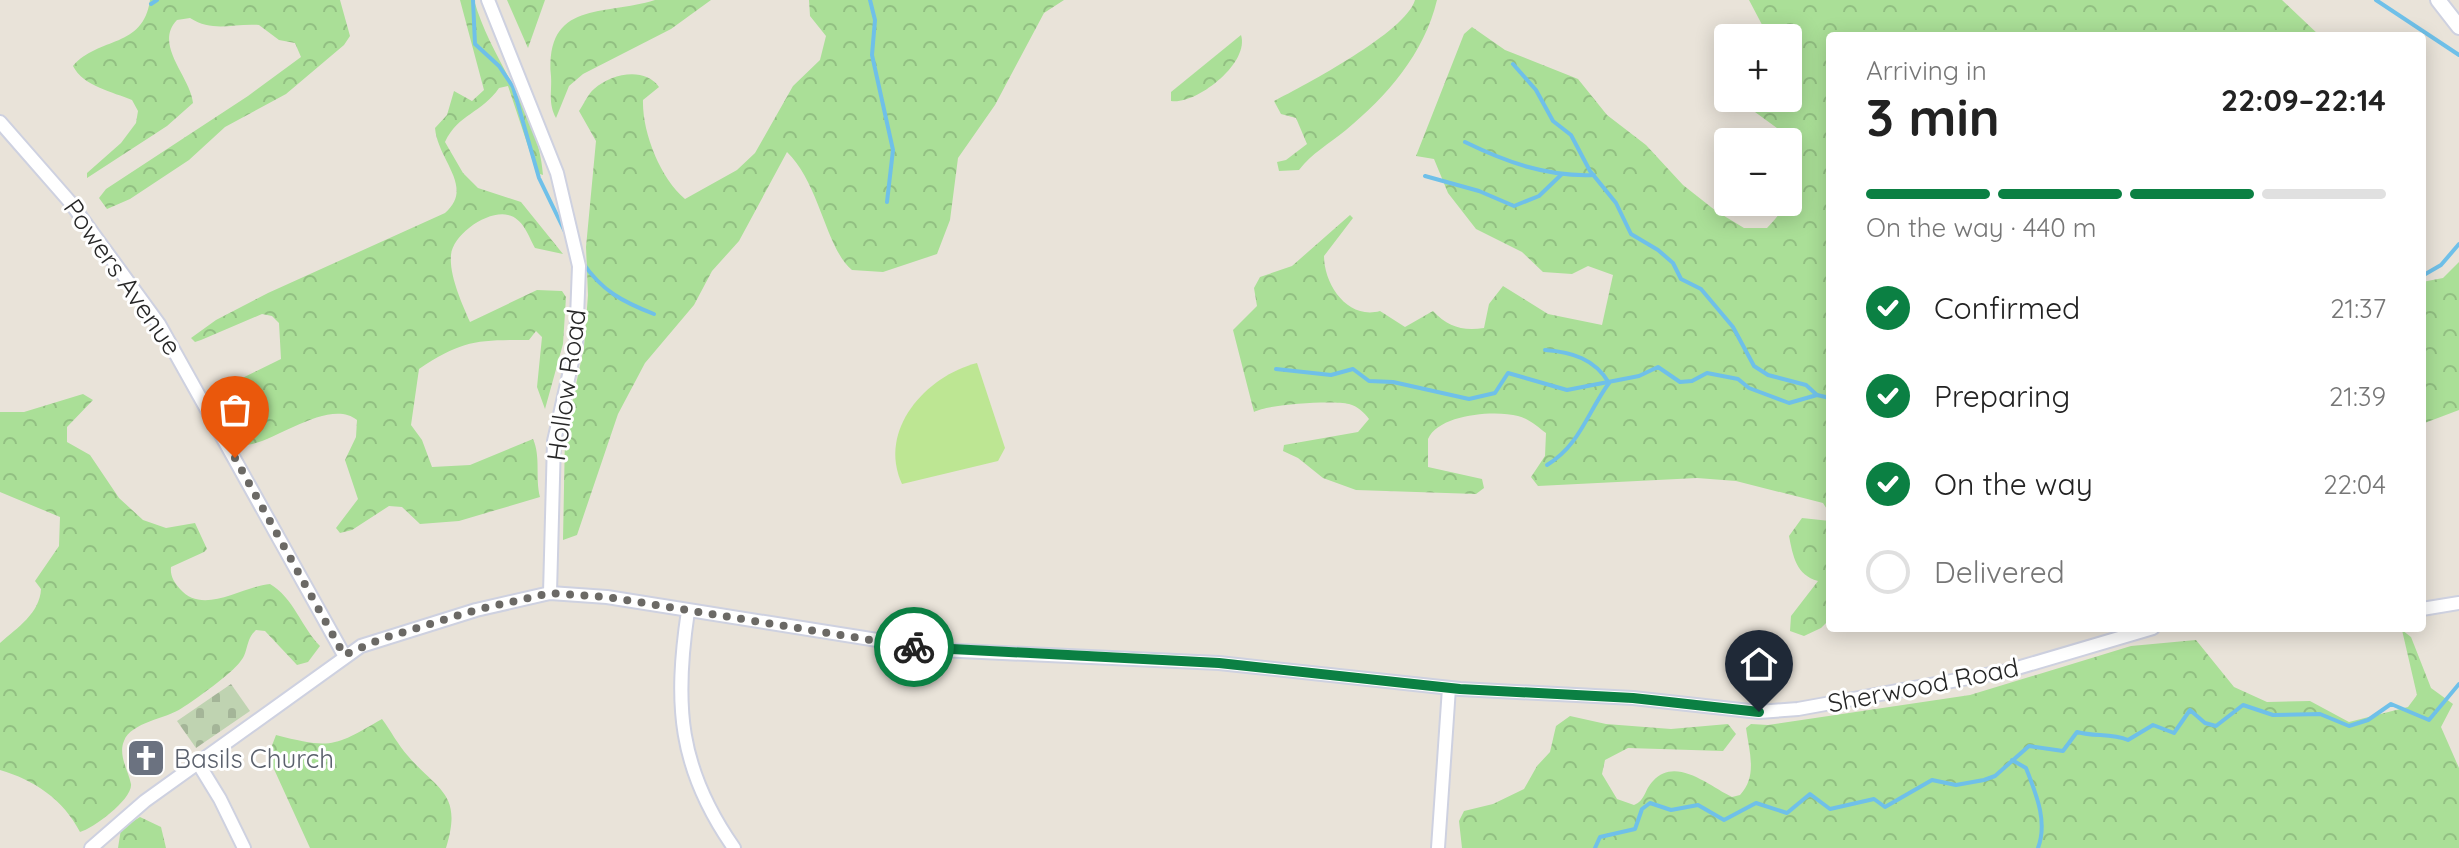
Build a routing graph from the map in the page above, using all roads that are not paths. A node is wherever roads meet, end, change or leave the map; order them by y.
1 (488, 0) edge
2 (2438, 0) edge
3 (2459, 27) edge
4 (0, 122) edge
5 (550, 593) junction
6 (2459, 603) edge
7 (2426, 608) edge
8 (688, 611) junction
9 (2139, 632) edge
10 (344, 655) junction
11 (1449, 688) junction
12 (198, 763) junction
13 (91, 848) edge
14 (244, 848) edge
15 (734, 848) edge
16 (1438, 848) edge

1 - 5 street, Hollow Road
2 - 3 street
4 - 10 street, Powers Avenue
5 - 8 street, Sherwood Road
5 - 10 street, Sherwood Road
6 - 7 street
8 - 11 street, Sherwood Road
8 - 15 street
9 - 11 street, Sherwood Road
10 - 12 street, Sherwood Road
11 - 16 street
12 - 13 street, Sherwood Road
12 - 14 street

